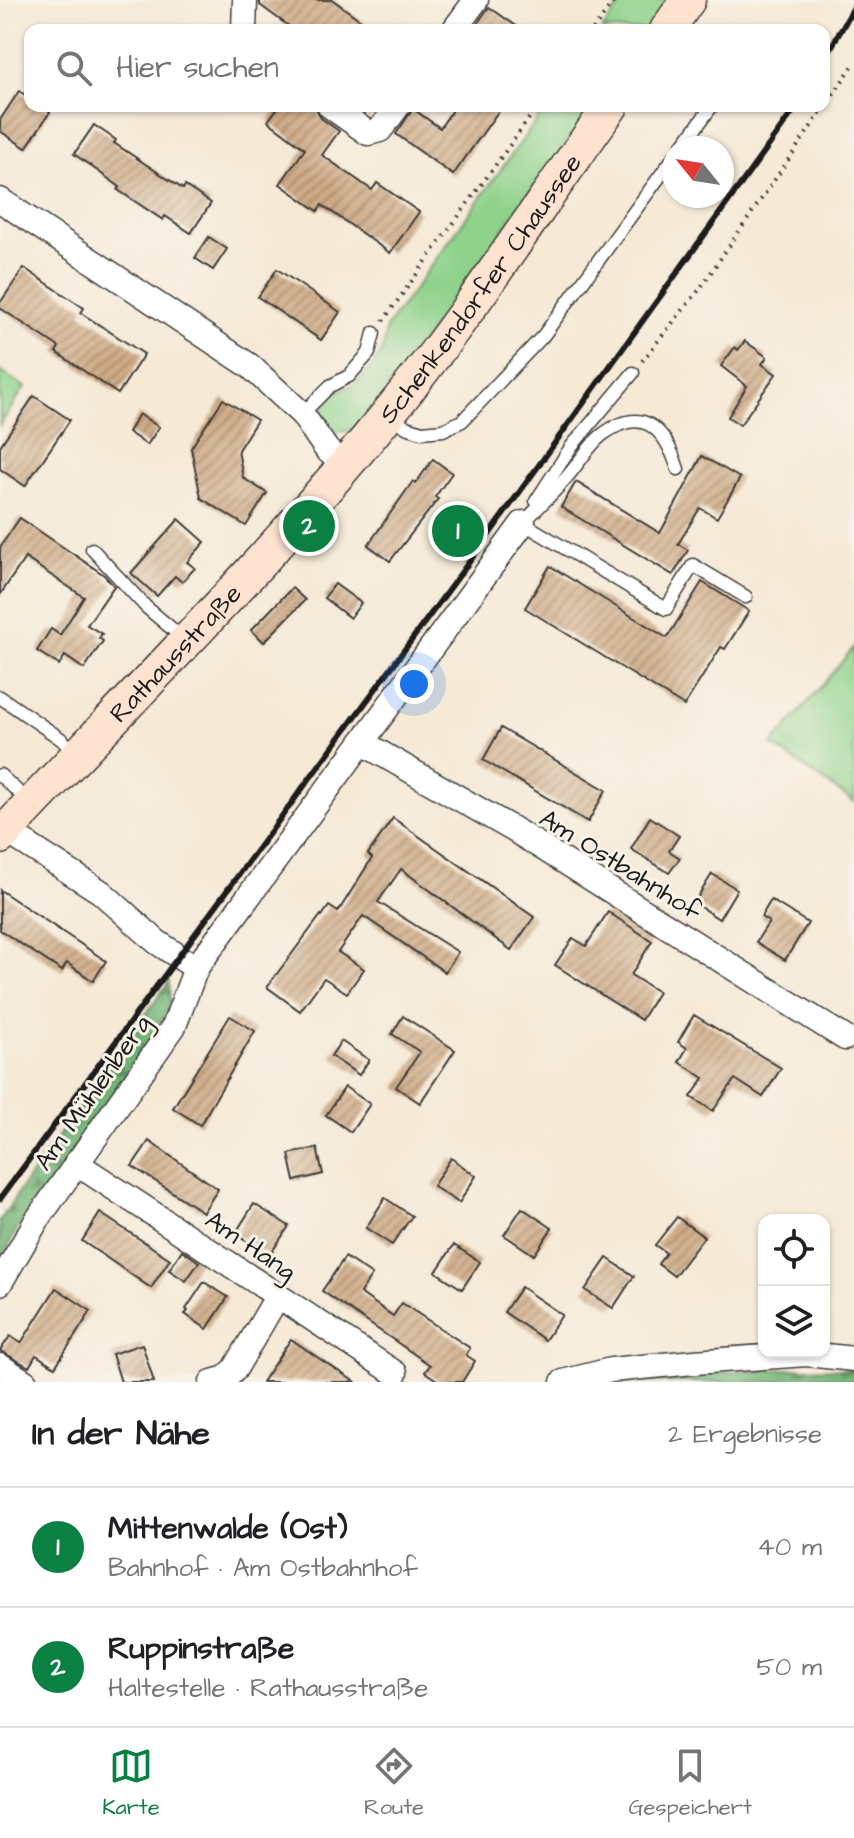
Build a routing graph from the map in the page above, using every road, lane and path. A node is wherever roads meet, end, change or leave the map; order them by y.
1 (245, 0) edge
2 (476, 0) edge
3 (615, 0) edge
4 (688, 0) edge
5 (244, 24) edge
6 (458, 24) edge
7 (597, 24) edge
8 (671, 24) edge
9 (854, 64) edge
10 (830, 99) edge
11 (338, 112) edge
12 (394, 112) edge
13 (534, 112) edge
14 (607, 112) edge
15 (708, 112) edge
16 (821, 112) edge
17 (690, 136) edge
18 (662, 173) edge
19 (0, 200) edge
20 (374, 333) joint
21 (633, 373) joint
22 (389, 413) junction
23 (302, 414) junction
24 (345, 465) junction
25 (678, 469) dead end
26 (523, 523) junction
27 (92, 549) dead end
28 (746, 597) dead end
29 (186, 640) junction
30 (0, 697) edge
31 (363, 743) junction
32 (77, 754) junction
33 (0, 775) edge
34 (31, 804) junction
35 (4, 833) edge
36 (196, 968) junction
37 (845, 1038) dead end
38 (76, 1163) junction
39 (0, 1283) edge
40 (277, 1297) junction
41 (854, 1359) edge
42 (0, 1366) edge
43 (395, 1373) dead end
44 (25, 1382) edge
45 (212, 1382) edge
46 (563, 1382) edge

1 - 5 street
2 - 6 street
3 - 7 path
4 - 8 main road
9 - 10 path
11 - 12 street
13 - 20 path
14 - 22 main road, Schenkendorfer Chaussee
15 - 17 lane
16 - 21 path
18 - 22 lane
19 - 23 street
20 - 23 lane
21 - 26 lane
22 - 24 main road, Schenkendorfer Chaussee
23 - 24 street
24 - 29 main road, Rathausstraße
25 - 26 lane
26 - 28 lane
26 - 31 street
27 - 29 lane
29 - 32 main road, Rathausstraße
30 - 32 lane
31 - 36 street
31 - 37 street, Am Ostbahnhof
32 - 34 main road, Rathausstraße
33 - 34 lane
34 - 35 main road, Rathausstraße
35 - 36 street
36 - 38 street, Am Mühlenberg
38 - 39 street, Am Mühlenberg
38 - 40 street, Am Hang
40 - 43 street, Am Hang
40 - 45 street
41 - 46 street
42 - 44 street

